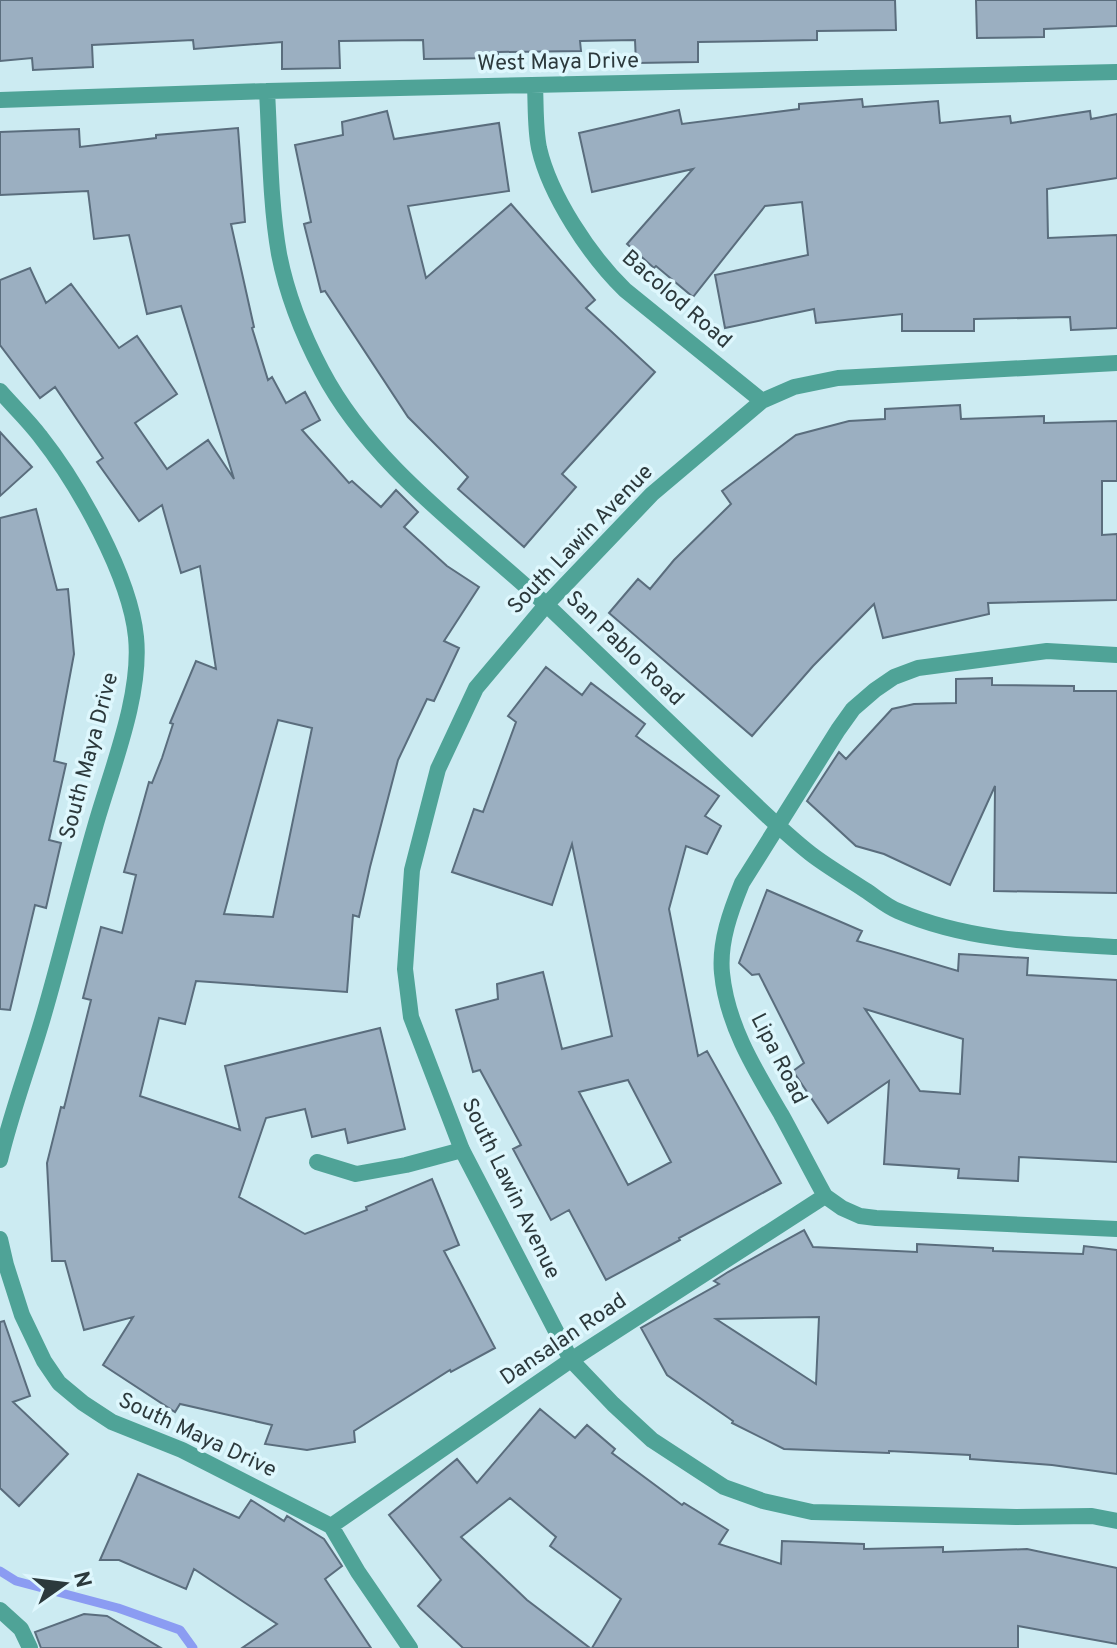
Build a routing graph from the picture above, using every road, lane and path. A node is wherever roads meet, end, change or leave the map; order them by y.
1 (1117, 72) edge
2 (535, 86) junction
3 (267, 91) junction
4 (0, 100) edge
5 (1117, 363) edge
6 (0, 391) edge
7 (762, 401) junction
8 (546, 605) junction
9 (1117, 655) edge
10 (778, 826) junction
11 (1117, 947) edge
12 (462, 1150) junction
13 (0, 1160) edge
14 (317, 1162) dead end
15 (825, 1196) junction
16 (1117, 1229) edge
17 (0, 1239) edge
18 (571, 1360) junction
19 (1117, 1521) edge
20 (331, 1526) junction
21 (0, 1610) edge
22 (30, 1648) edge
23 (410, 1648) edge

1 - 2 street, West Maya Drive
2 - 3 street, West Maya Drive
2 - 7 street, Bacolod Road
3 - 4 street, West Maya Drive
3 - 8 street, San Pablo Road
5 - 7 street, South Lawin Avenue
6 - 13 street, South Maya Drive
7 - 8 street, South Lawin Avenue
8 - 10 street, San Pablo Road
8 - 12 street, South Lawin Avenue
9 - 10 street, Lipa Road
10 - 11 street, San Pablo Road
10 - 15 street, Lipa Road
12 - 14 street
12 - 18 street, South Lawin Avenue
15 - 16 street
15 - 18 street, Dansalan Road
17 - 20 street, South Maya Drive
18 - 19 street, South Lawin Avenue
18 - 20 street, Dansalan Road
20 - 23 street
21 - 22 street

